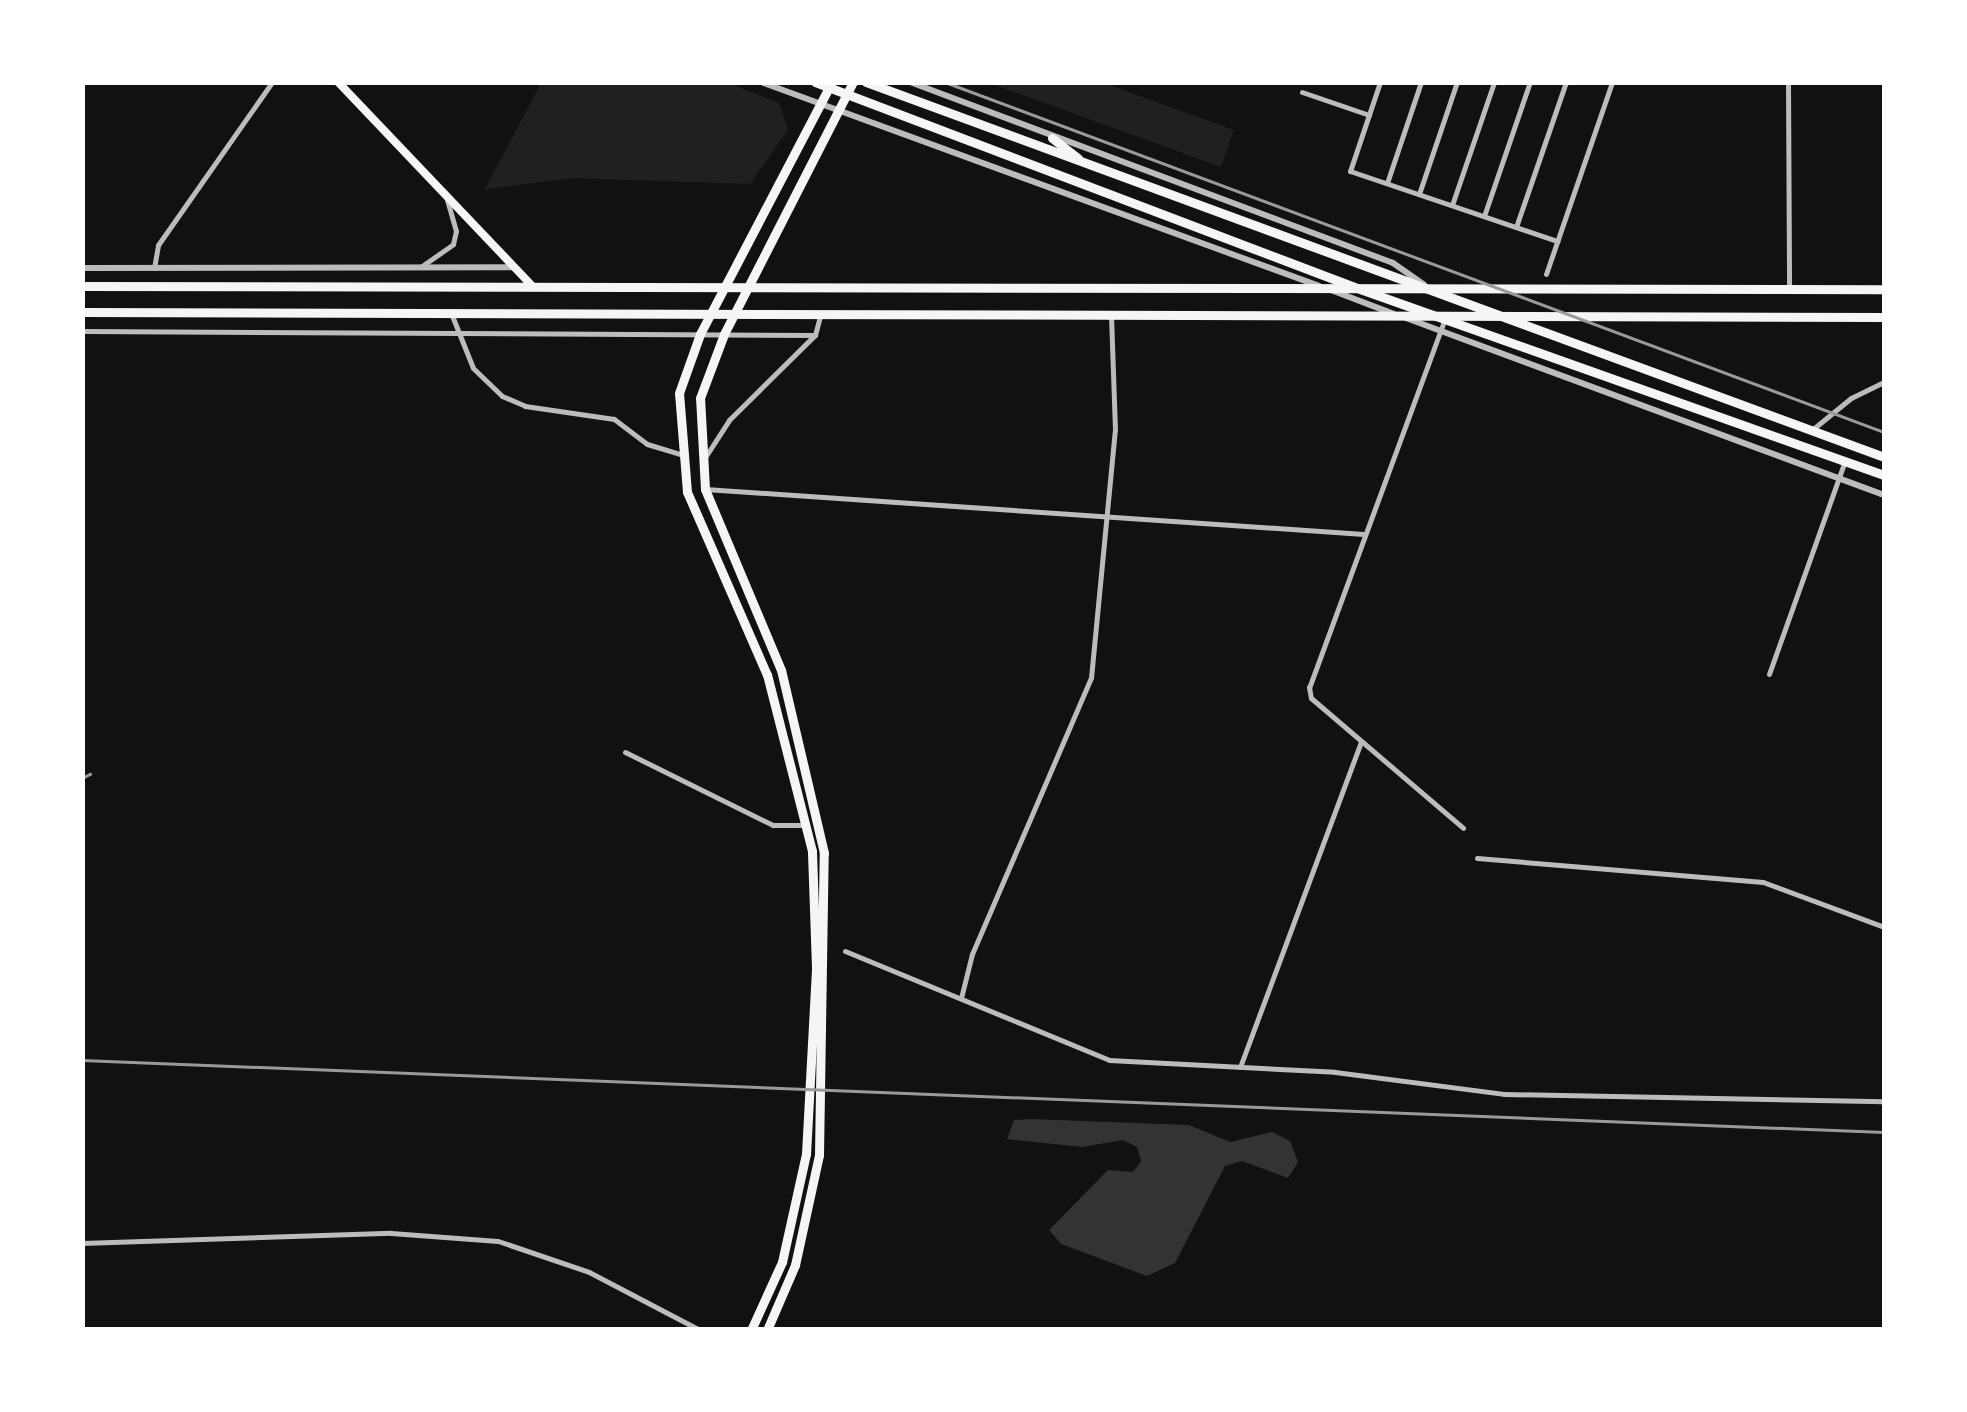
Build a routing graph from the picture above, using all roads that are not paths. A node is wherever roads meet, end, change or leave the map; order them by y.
1 (272, 82) edge
2 (338, 82) edge
3 (761, 82) edge
4 (815, 82) edge
5 (854, 82) edge
6 (866, 82) edge
7 (910, 82) edge
8 (1380, 82) edge
9 (1421, 82) edge
10 (1458, 82) edge
11 (1494, 82) edge
12 (1530, 82) edge
13 (1566, 82) edge
14 (1612, 82) edge
15 (1788, 82) edge
16 (831, 85) edge
17 (1302, 92) dead end
18 (845, 94) junction
19 (821, 105) junction
20 (837, 110) junction
21 (1369, 115) junction
22 (1052, 138) junction
23 (1088, 166) junction
24 (1386, 183) junction
25 (443, 193) junction
26 (1419, 194) junction
27 (1452, 205) junction
28 (1484, 216) junction
29 (1516, 227) junction
30 (1557, 241) junction
31 (82, 268) edge
32 (154, 268) junction
33 (419, 268) junction
34 (514, 268) junction
35 (1546, 274) dead end
36 (82, 286) edge
37 (728, 286) junction
38 (750, 286) junction
39 (533, 287) junction
40 (1324, 288) junction
41 (1357, 288) junction
42 (1789, 288) junction
43 (1884, 289) edge
44 (1433, 292) junction
45 (82, 312) edge
46 (451, 313) junction
47 (714, 313) junction
48 (735, 313) junction
49 (820, 316) junction
50 (1884, 317) edge
51 (1111, 318) junction
52 (1499, 318) junction
53 (1408, 319) junction
54 (1444, 319) junction
55 (82, 331) edge
56 (458, 332) junction
57 (1440, 332) junction
58 (700, 334) junction
59 (724, 334) junction
60 (815, 335) junction
61 (1884, 382) edge
62 (1812, 430) junction
63 (679, 454) junction
64 (1884, 457) edge
65 (1845, 460) junction
66 (700, 465) junction
67 (1884, 475) edge
68 (1839, 478) junction
69 (705, 488) junction
70 (1884, 495) edge
71 (1106, 517) junction
72 (1364, 534) junction
73 (1769, 674) dead end
74 (1361, 741) junction
75 (625, 752) dead end
76 (808, 825) junction
77 (1462, 828) dead end
78 (1478, 858) dead end
79 (1884, 927) edge
80 (846, 951) dead end
81 (961, 998) junction
82 (1240, 1067) junction
83 (1884, 1102) edge
84 (82, 1244) edge
85 (700, 1330) edge
86 (751, 1330) edge
87 (766, 1330) edge

1 - 32 street
2 - 25 main road
3 - 19 street
4 - 16 main road
5 - 18 main road
6 - 23 main road
7 - 22 street
8 - 21 street
9 - 24 street
10 - 26 street
11 - 27 street
12 - 28 street
13 - 29 street
14 - 30 street
15 - 42 street
16 - 18 main road
16 - 19 main road
17 - 21 street
18 - 20 main road
18 - 41 main road
19 - 20 street
19 - 37 main road
20 - 38 main road
20 - 40 street
21 - 24 street
22 - 23 main road
22 - 44 street
23 - 44 main road
24 - 26 street
25 - 33 street
25 - 34 main road
26 - 27 street
27 - 28 street
28 - 29 street
29 - 30 street
30 - 35 street
31 - 32 street
32 - 33 street
33 - 34 street
34 - 39 main road
36 - 39 main road
37 - 38 main road
37 - 39 main road
37 - 47 main road
38 - 40 main road
38 - 48 main road
40 - 41 main road
40 - 53 street
41 - 44 main road
41 - 54 main road
42 - 43 main road
42 - 44 main road
44 - 52 main road
45 - 46 main road
46 - 47 main road
46 - 56 street
47 - 48 main road
47 - 58 main road
48 - 49 main road
48 - 59 main road
49 - 51 main road
49 - 60 street
50 - 52 main road
51 - 53 main road
51 - 71 street
52 - 54 main road
52 - 62 main road
53 - 54 main road
53 - 57 street
54 - 57 street
54 - 65 main road
55 - 56 street
56 - 58 street
56 - 63 street
57 - 68 street
57 - 72 street
58 - 59 street
58 - 63 main road
59 - 60 street
59 - 66 main road
60 - 66 street
61 - 62 street
62 - 64 main road
63 - 76 main road
65 - 67 main road
65 - 68 street
66 - 69 main road
68 - 70 street
68 - 73 street
69 - 71 street
69 - 87 main road
71 - 72 street
71 - 81 street
72 - 74 street
74 - 77 street
74 - 82 street
75 - 76 street
76 - 86 main road
78 - 79 street
80 - 81 street
81 - 82 street
82 - 83 street
84 - 85 street

